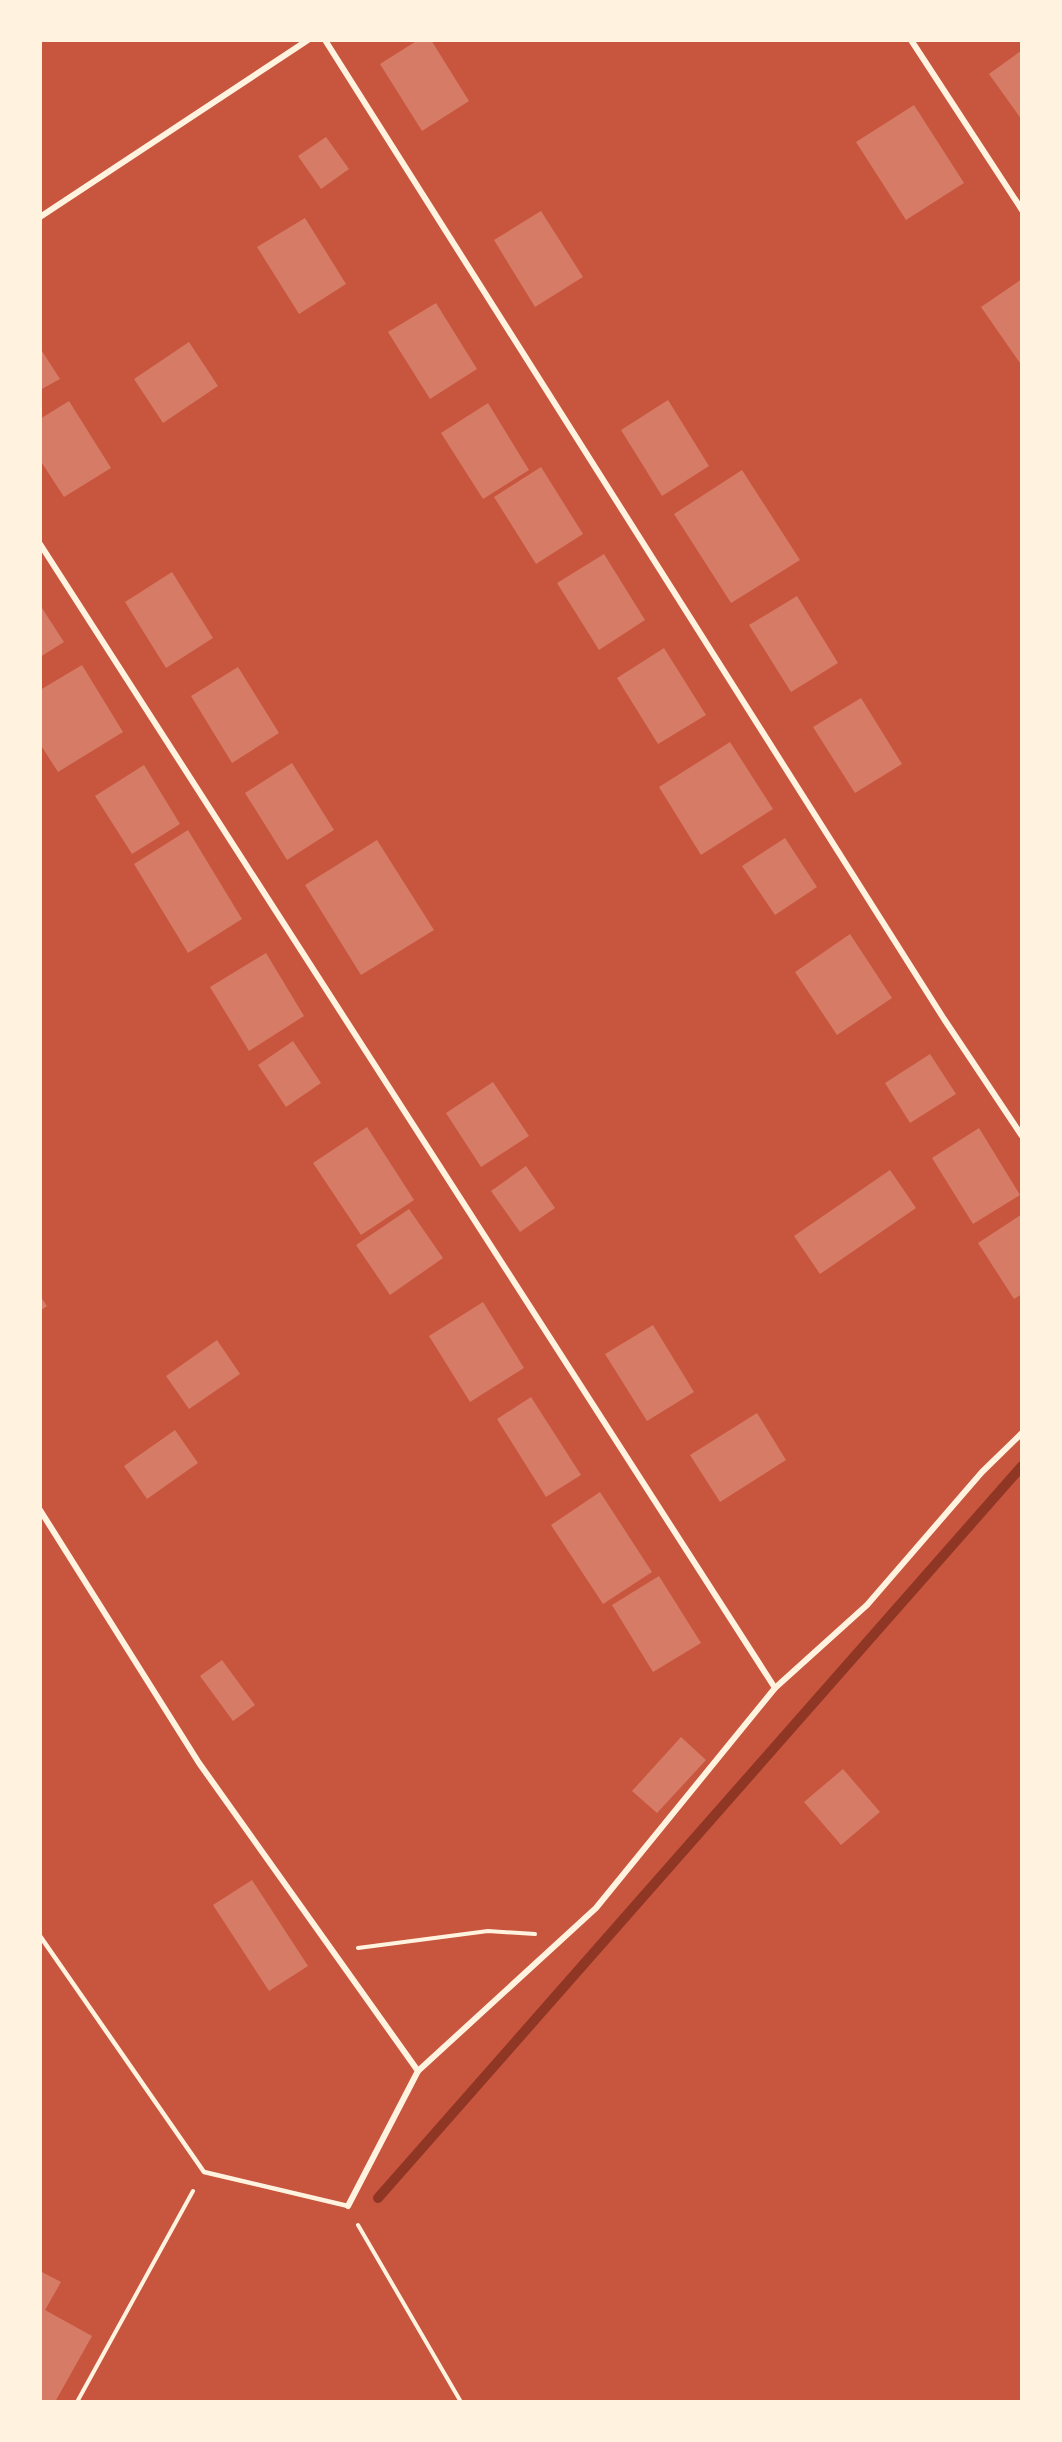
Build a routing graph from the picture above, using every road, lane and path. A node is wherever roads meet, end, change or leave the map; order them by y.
1 (308, 40) edge
2 (325, 40) edge
3 (911, 40) edge
4 (1022, 210) edge
5 (40, 217) edge
6 (40, 544) edge
7 (1022, 1136) edge
8 (1022, 1433) edge
9 (40, 1509) edge
10 (776, 1688) junction
11 (40, 1936) edge
12 (564, 1936) junction
13 (333, 1952) junction
14 (418, 2071) junction
15 (204, 2172) junction
16 (348, 2206) junction
17 (77, 2402) edge
18 (460, 2402) edge

1 - 5 street
2 - 7 street
3 - 4 street
6 - 10 street
8 - 10 street
9 - 13 street
10 - 12 street
11 - 15 lane
12 - 13 path
12 - 14 street
13 - 14 street
14 - 16 street
15 - 16 lane
15 - 17 path
16 - 18 path

